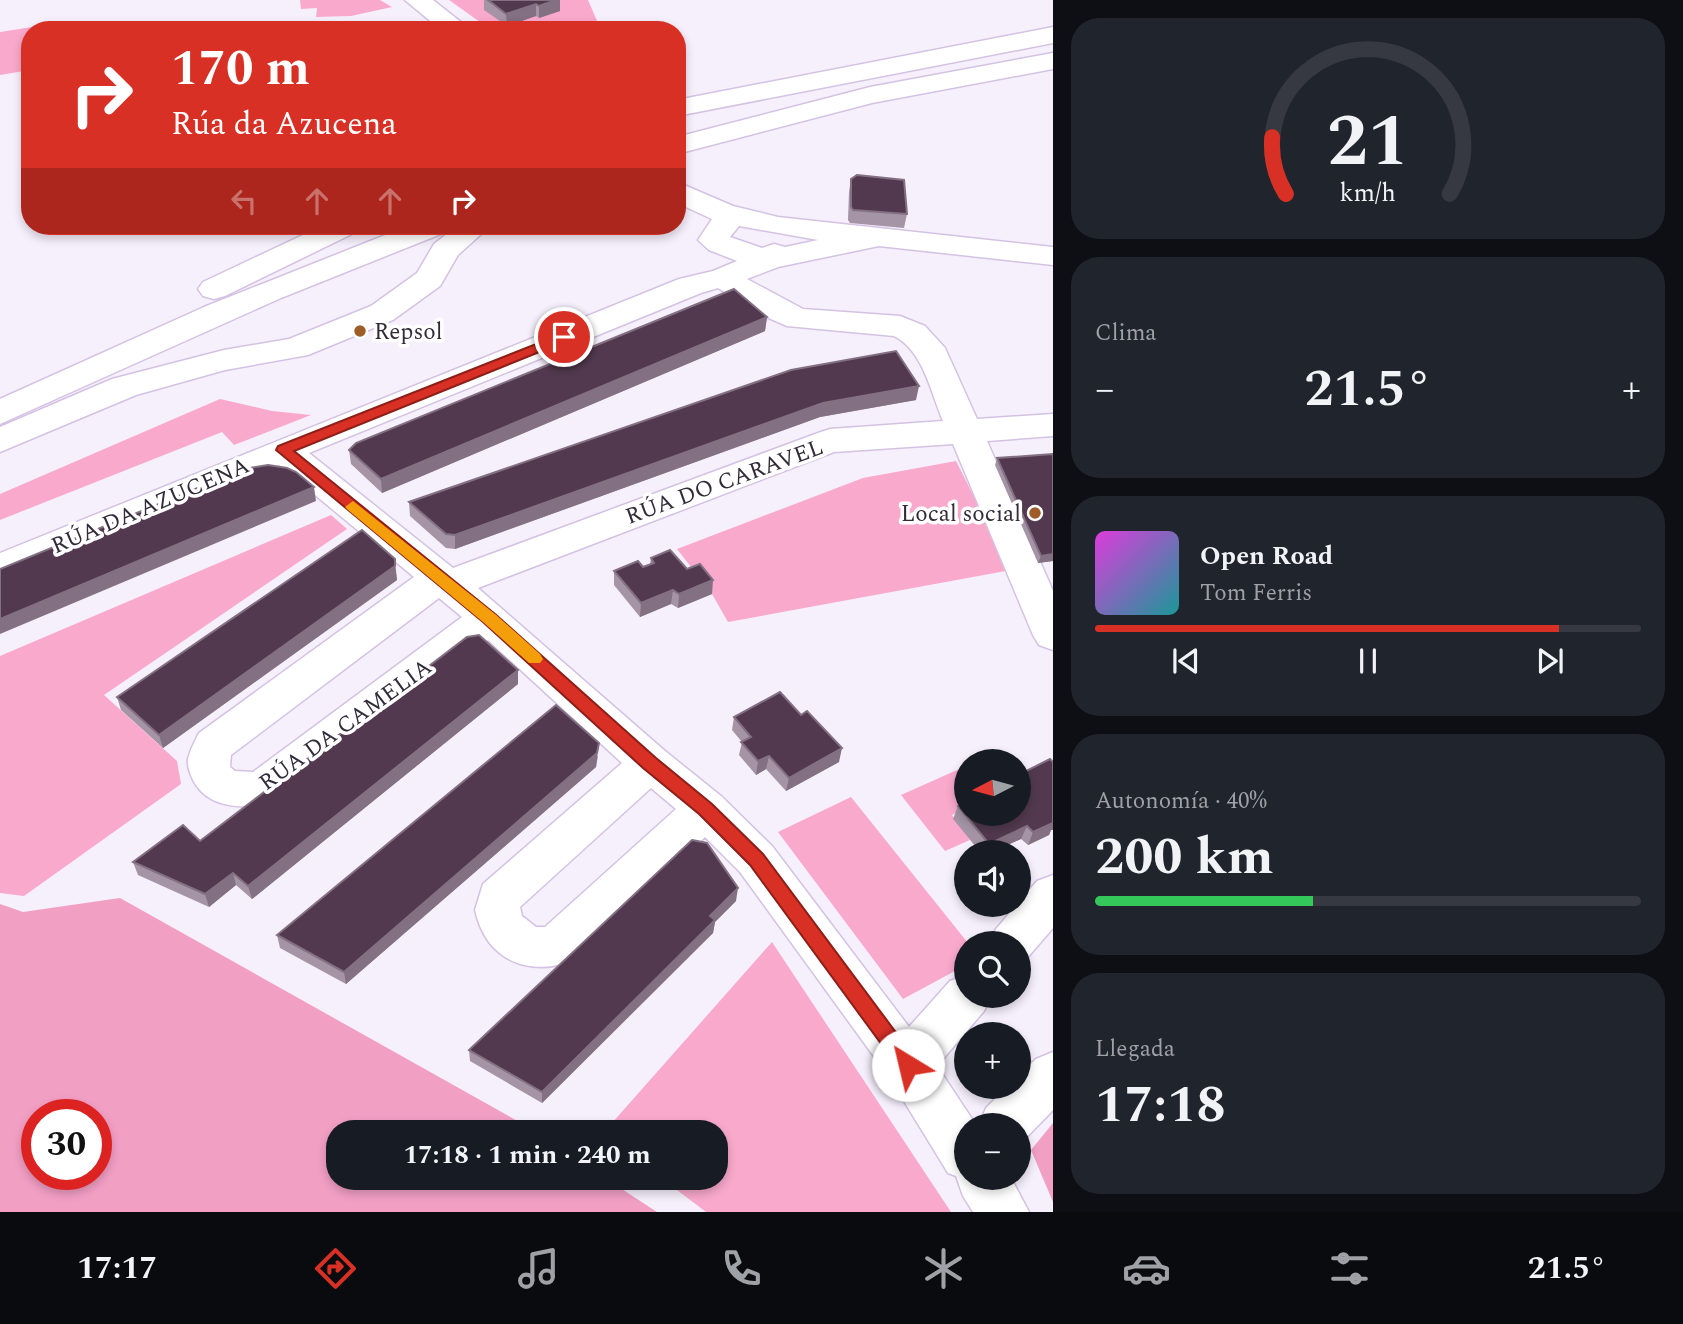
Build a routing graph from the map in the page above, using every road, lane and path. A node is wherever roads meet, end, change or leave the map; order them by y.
1 (416, 0) edge
2 (445, 21) edge
3 (1053, 36) edge
4 (1053, 61) edge
5 (686, 105) edge
6 (686, 144) edge
7 (686, 196) edge
8 (686, 200) edge
9 (733, 215) junction
10 (788, 226) junction
11 (327, 235) edge
12 (409, 235) edge
13 (464, 235) edge
14 (880, 237) junction
15 (713, 240) junction
16 (1053, 256) edge
17 (770, 259) junction
18 (706, 282) junction
19 (0, 395) edge
20 (0, 414) edge
21 (1053, 425) edge
22 (966, 431) junction
23 (0, 440) edge
24 (283, 450) junction
25 (0, 568) edge
26 (443, 582) junction
27 (489, 618) junction
28 (1053, 635) edge
29 (650, 763) junction
30 (706, 809) junction
31 (1053, 895) edge
32 (1022, 931) edge
33 (957, 1008) edge
34 (908, 1065) junction
35 (1053, 1074) edge
36 (1016, 1113) edge
37 (954, 1136) edge
38 (989, 1190) edge
39 (1003, 1212) edge

1 - 2 main road
3 - 5 main road
4 - 6 main road
7 - 9 main road
8 - 15 main road
9 - 10 main road
9 - 15 main road
10 - 14 main road
10 - 17 main road
11 - 19 main road
12 - 20 main road
13 - 23 main road
14 - 16 main road
14 - 17 main road, RÚA DA AZUCENA
15 - 17 main road
15 - 18 main road
17 - 18 main road, RÚA DA AZUCENA
18 - 22 main road
18 - 24 main road, RÚA DA AZUCENA
21 - 22 main road, RÚA DO CARAVEL
22 - 26 main road, RÚA DO CARAVEL
22 - 28 main road
24 - 25 main road, RÚA DA AZUCENA
24 - 26 main road
26 - 27 main road
26 - 27 main road, RÚA DA CAMELIA
27 - 29 main road
29 - 30 main road
29 - 30 main road
30 - 34 main road
31 - 32 main road
33 - 34 main road
34 - 37 main road
35 - 36 main road
38 - 39 main road

